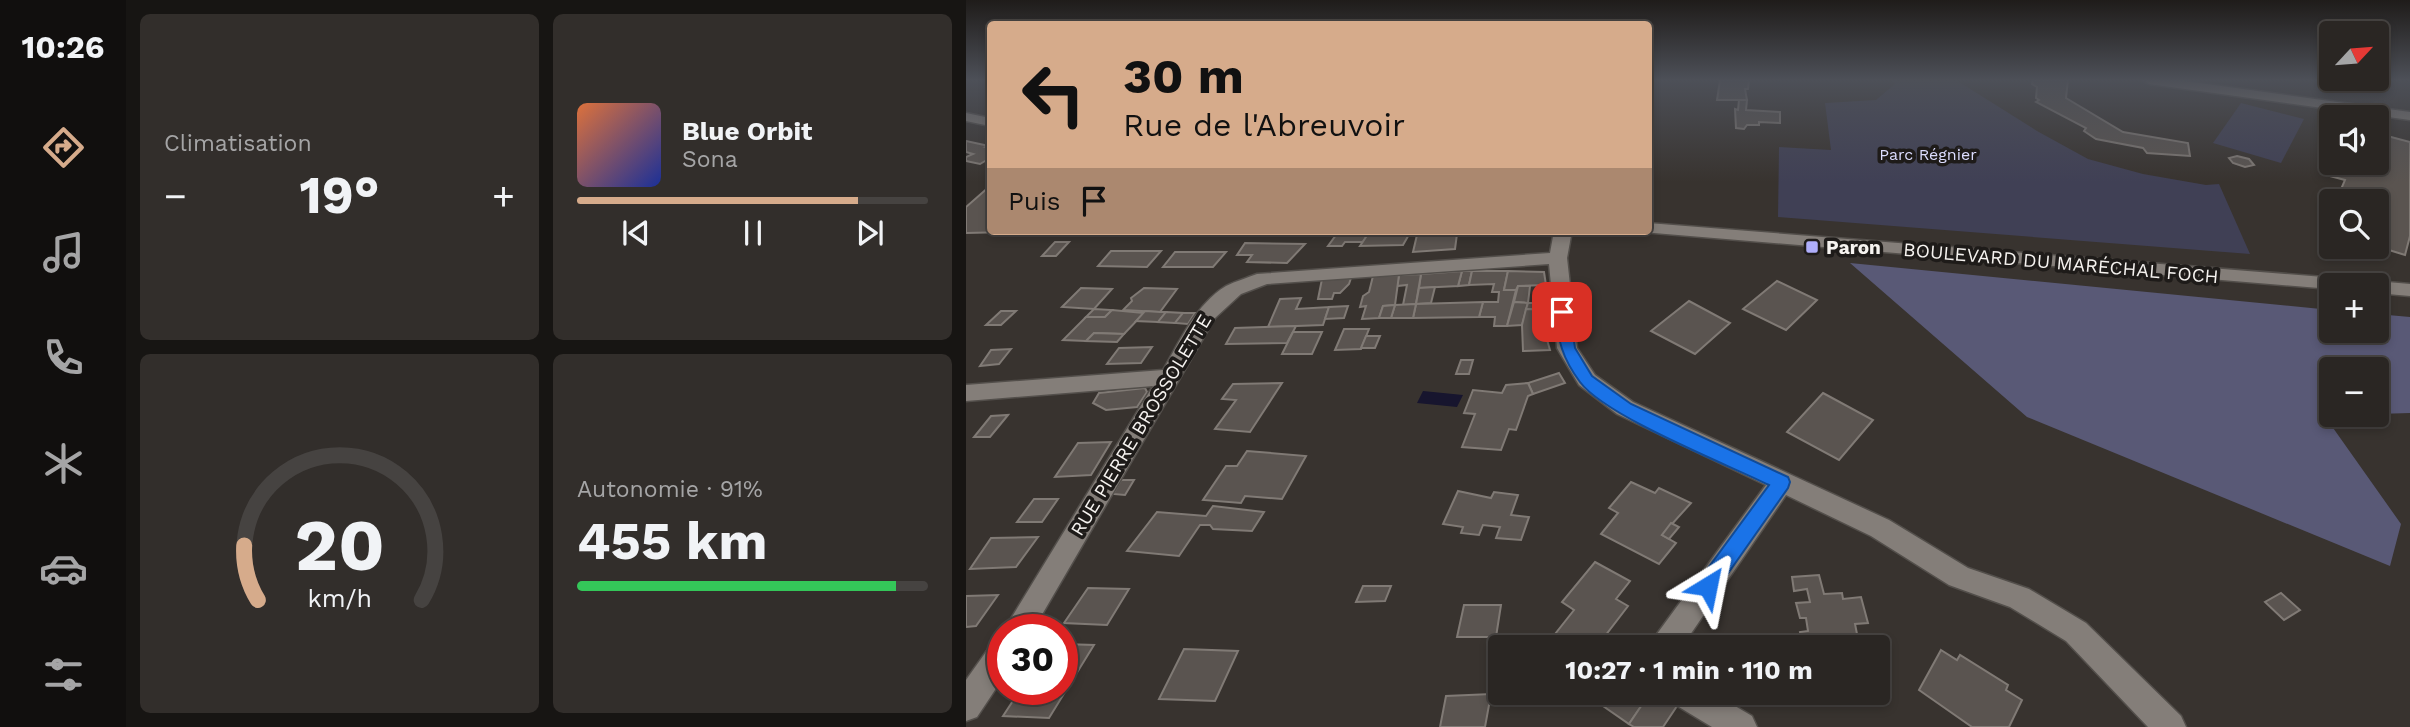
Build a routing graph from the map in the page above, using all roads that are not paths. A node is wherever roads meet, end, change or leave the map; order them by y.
1 (966, 117) edge
2 (987, 121) edge
3 (1652, 228) edge
4 (1562, 235) edge
5 (1558, 258) junction
6 (2319, 283) edge
7 (2389, 288) edge
8 (2410, 290) edge
9 (1168, 377) junction
10 (966, 393) edge
11 (1781, 482) junction
12 (1027, 614) edge
13 (1673, 635) edge
14 (987, 675) edge
15 (1705, 705) edge
16 (966, 706) edge
17 (1741, 727) edge
18 (2170, 727) edge

1 - 2 street
3 - 6 street, BOULEVARD DU MARÉCHAL FOCH
4 - 5 street
5 - 9 street, RUE PIERRE BROSSOLETTE
5 - 11 street
7 - 8 street
9 - 10 street
9 - 12 street, RUE PIERRE BROSSOLETTE
11 - 13 street
11 - 18 street
14 - 16 street
15 - 17 street

